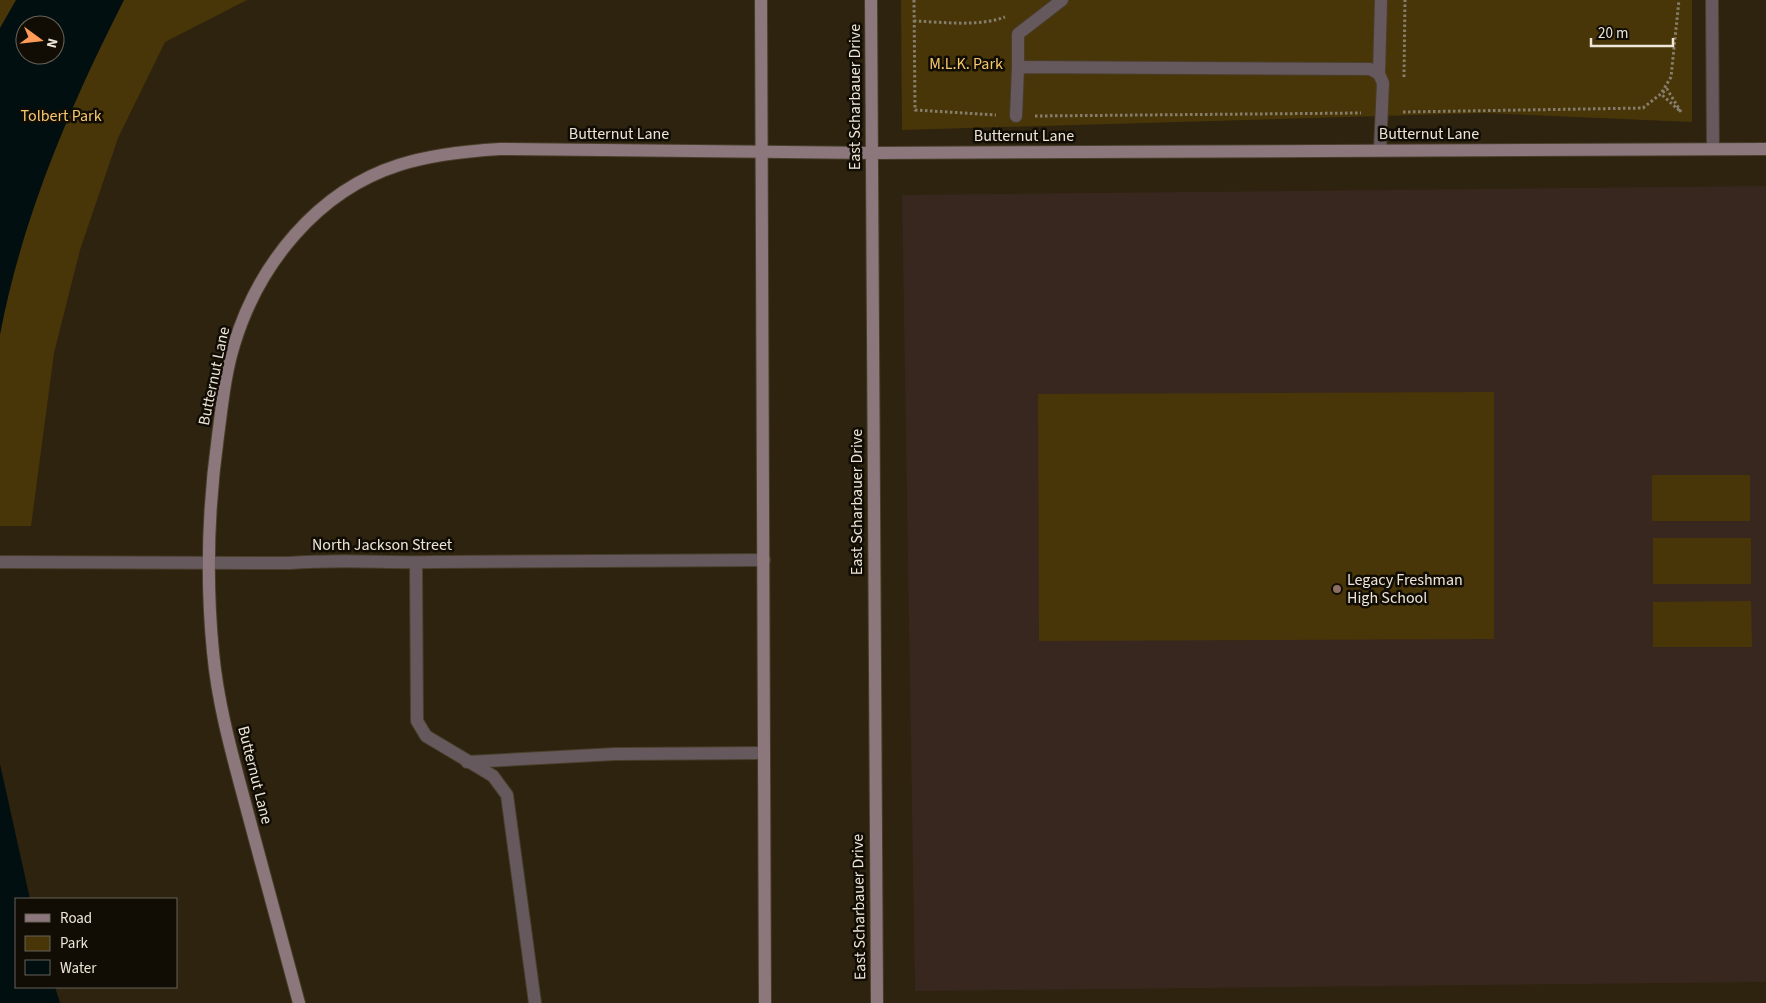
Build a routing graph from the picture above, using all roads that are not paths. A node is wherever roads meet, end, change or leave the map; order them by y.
1 (761, 0) edge
2 (871, 0) edge
3 (1062, 0) edge
4 (1381, 0) edge
5 (1712, 0) edge
6 (1018, 67) junction
7 (1379, 74) junction
8 (1016, 116) road end
9 (1766, 149) edge
10 (1380, 150) junction
11 (1713, 150) junction
12 (761, 151) junction
13 (871, 153) junction
14 (764, 560) junction
15 (0, 562) edge
16 (416, 562) junction
17 (210, 563) junction
18 (764, 753) junction
19 (467, 762) junction
20 (299, 1003) edge
21 (535, 1003) edge
22 (765, 1003) edge
23 (877, 1003) edge

1 - 12 street
2 - 13 street, East Scharbauer Drive
3 - 6 street
4 - 7 street
5 - 11 street
6 - 7 street
6 - 8 street
7 - 10 street
9 - 11 street, Butternut Lane
10 - 11 street, Butternut Lane
10 - 13 street, Butternut Lane
12 - 13 street, Butternut Lane
12 - 14 street
12 - 17 street, Butternut Lane
13 - 23 street, East Scharbauer Drive
14 - 16 street, North Jackson Street
14 - 18 street
15 - 17 street, North Jackson Street
16 - 17 street, North Jackson Street
16 - 19 street
17 - 20 street, Butternut Lane
18 - 19 street
18 - 22 street
19 - 21 street

